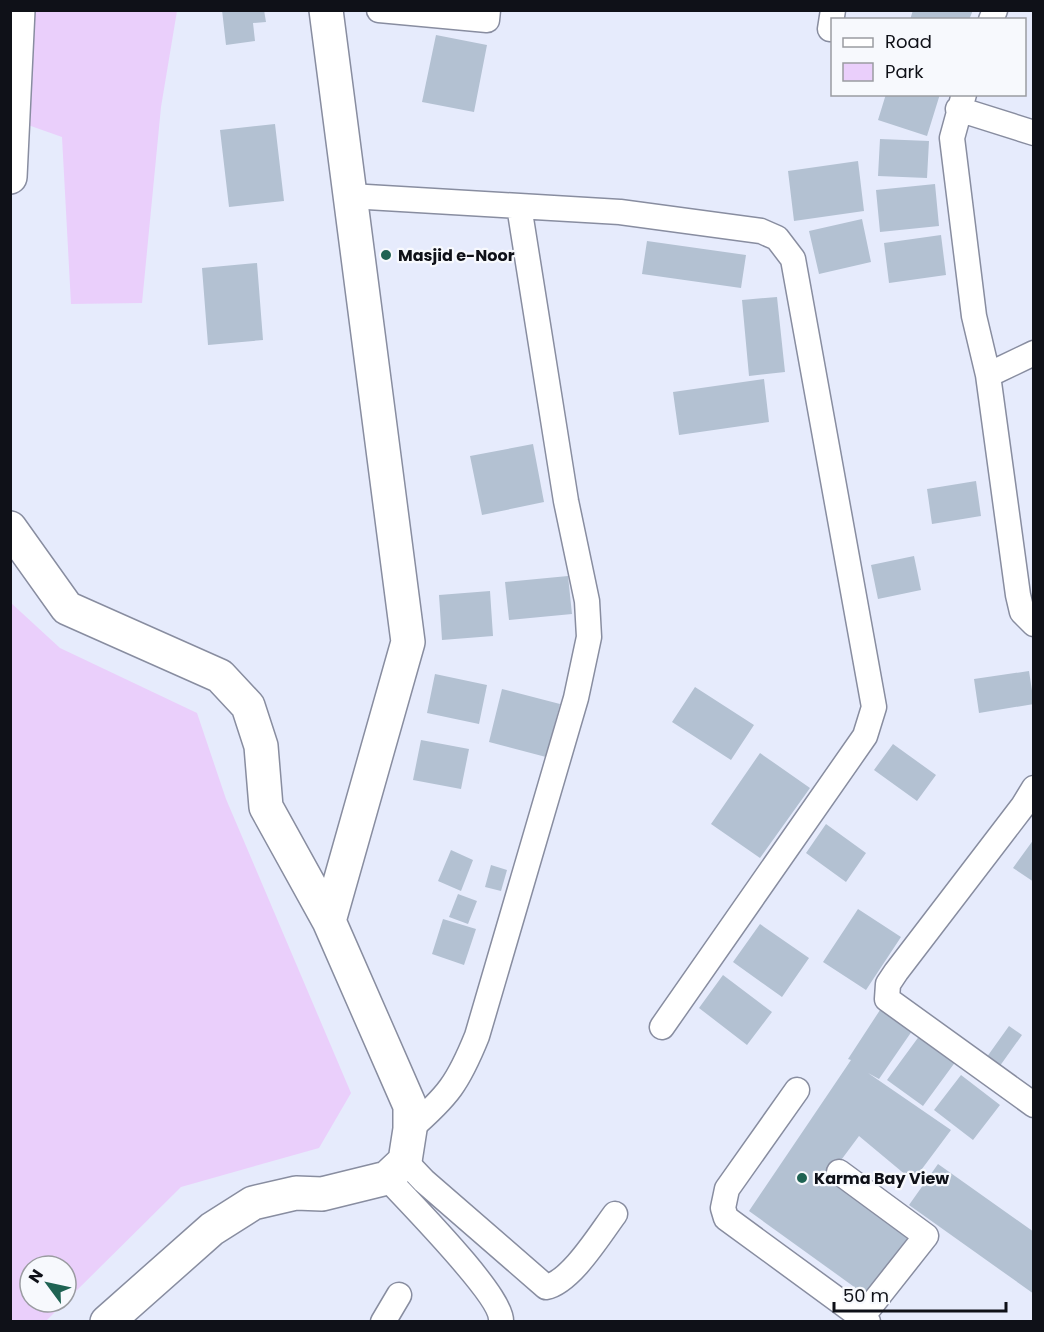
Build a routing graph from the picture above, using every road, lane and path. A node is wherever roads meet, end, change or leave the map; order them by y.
1 (18, 10) edge
2 (326, 10) edge
3 (379, 10) edge
4 (488, 10) edge
5 (961, 102) edge
6 (1034, 134) edge
7 (10, 177) edge
8 (350, 196) junction
9 (519, 206) junction
10 (1034, 353) edge
11 (988, 375) junction
12 (10, 528) edge
13 (1034, 624) edge
14 (1034, 788) edge
15 (328, 921) junction
16 (662, 1027) dead end
17 (797, 1090) dead end
18 (1034, 1105) edge
19 (410, 1129) junction
20 (396, 1169) junction
21 (838, 1172) dead end
22 (615, 1214) dead end
23 (399, 1295) dead end
24 (865, 1319) edge
25 (107, 1322) edge
26 (383, 1322) edge
27 (501, 1322) edge

1 - 7 street
2 - 8 street
3 - 4 street
5 - 6 street
5 - 11 street
8 - 9 street
8 - 15 street
9 - 16 street
9 - 19 street
10 - 11 street
11 - 13 street
12 - 15 street
14 - 18 street
15 - 19 street
17 - 24 street
19 - 20 street
20 - 22 street
20 - 25 street
20 - 27 street
21 - 24 street
23 - 26 street

